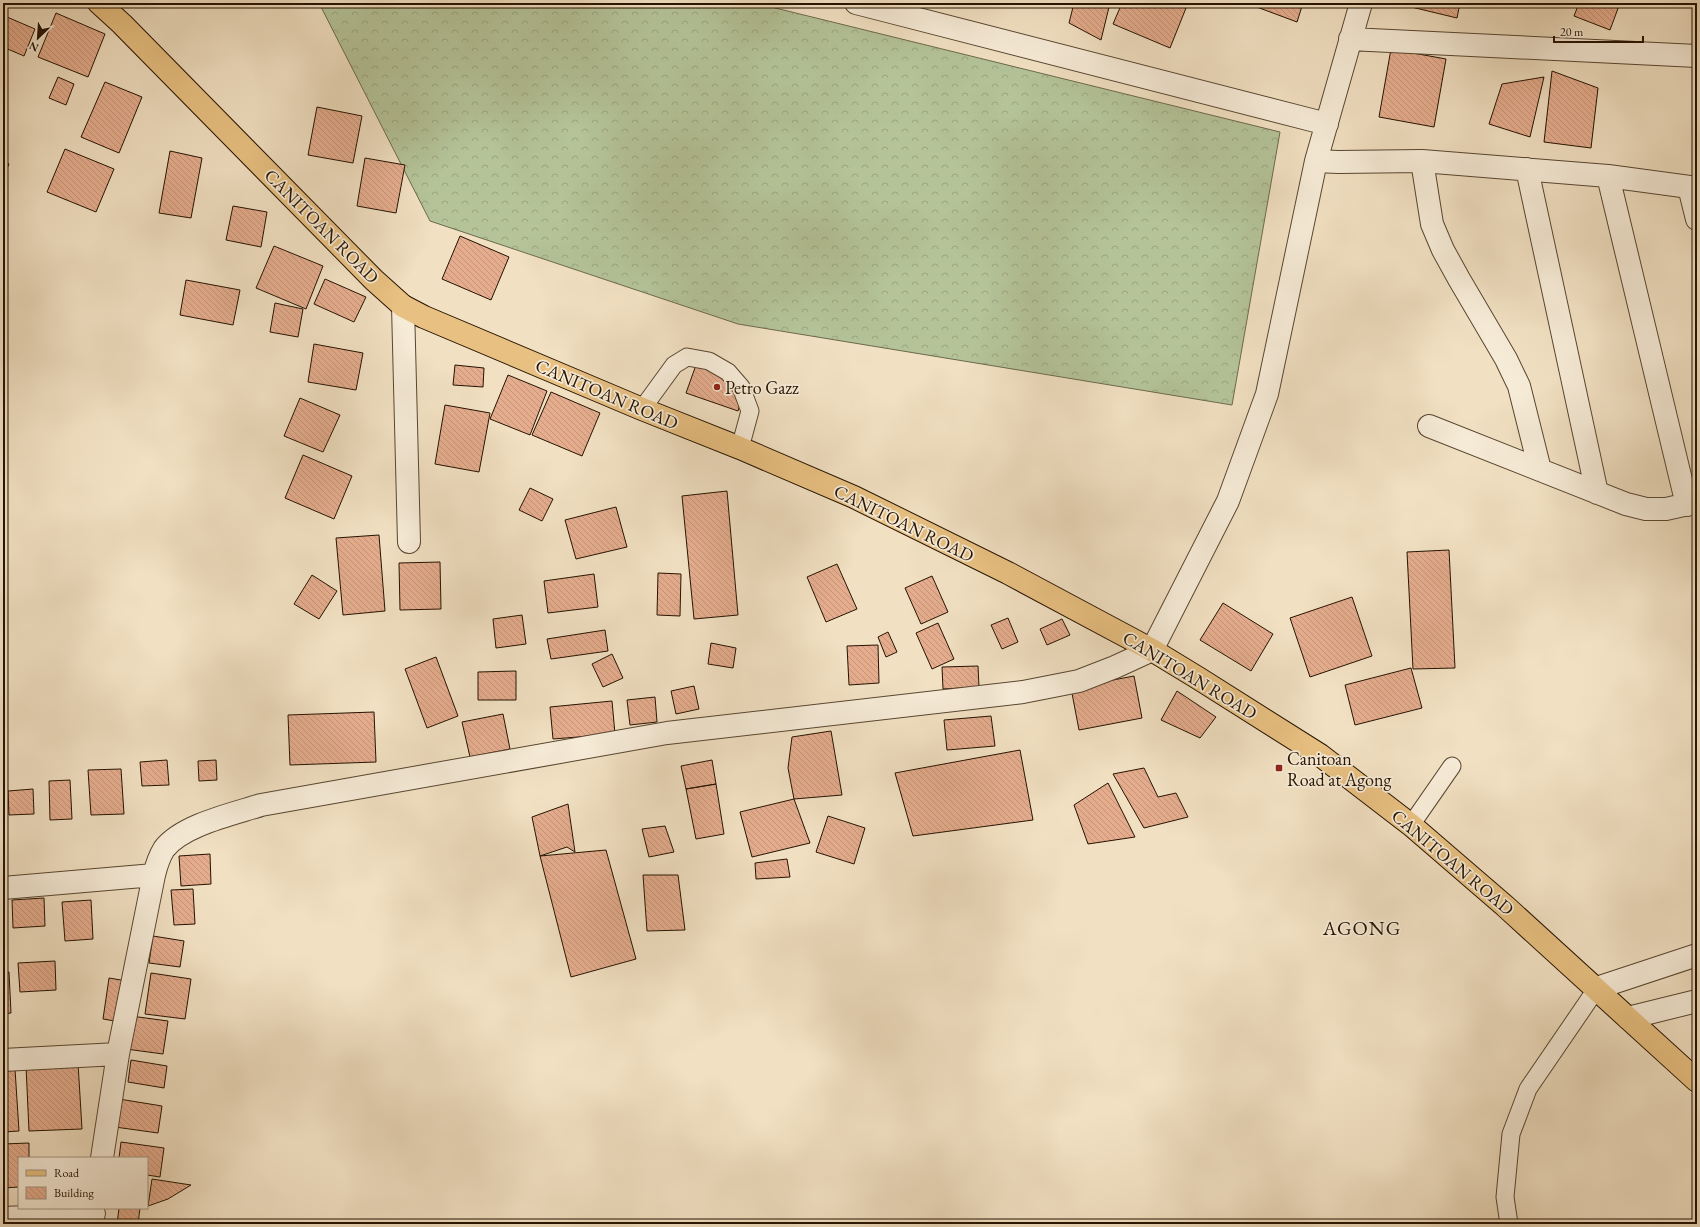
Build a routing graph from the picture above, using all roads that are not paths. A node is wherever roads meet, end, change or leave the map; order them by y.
1 (99, 3) edge
2 (856, 3) edge
3 (1361, 3) edge
4 (1350, 39) junction
5 (1697, 56) edge
6 (1327, 124) junction
7 (1316, 161) junction
8 (1422, 161) junction
9 (1527, 169) junction
10 (1608, 176) junction
11 (1693, 187) edge
12 (1697, 219) edge
13 (403, 306) junction
14 (642, 409) junction
15 (1429, 426) dead end
16 (740, 448) junction
17 (1540, 470) junction
18 (1598, 493) junction
19 (1692, 503) edge
20 (409, 542) dead end
21 (1152, 650) junction
22 (1452, 766) dead end
23 (1411, 825) junction
24 (154, 875) junction
25 (3, 888) edge
26 (1697, 955) edge
27 (1597, 988) junction
28 (1697, 1001) edge
29 (1628, 1018) junction
30 (118, 1054) junction
31 (3, 1060) edge
32 (1697, 1081) edge
33 (102, 1157) edge
34 (93, 1215) edge
35 (3, 1218) edge
36 (1508, 1224) edge

1 - 13 main road, CANITOAN ROAD
2 - 6 street
3 - 4 street
4 - 5 street
4 - 6 street
6 - 7 street
7 - 8 street
7 - 21 street
8 - 9 street
8 - 17 street
9 - 10 street
9 - 18 street
10 - 11 street
10 - 19 street
11 - 12 street
13 - 14 main road, CANITOAN ROAD
13 - 20 street
14 - 16 main road, CANITOAN ROAD
14 - 16 lane
15 - 17 street
16 - 21 main road, CANITOAN ROAD
17 - 18 street
18 - 19 street
21 - 23 main road, CANITOAN ROAD
21 - 24 street
22 - 23 lane
23 - 27 main road, CANITOAN ROAD
24 - 25 street
24 - 30 street
26 - 27 street
27 - 29 main road, CANITOAN ROAD
27 - 36 lane
28 - 29 street
29 - 32 main road, CANITOAN ROAD
30 - 31 street
30 - 33 street
34 - 35 street

